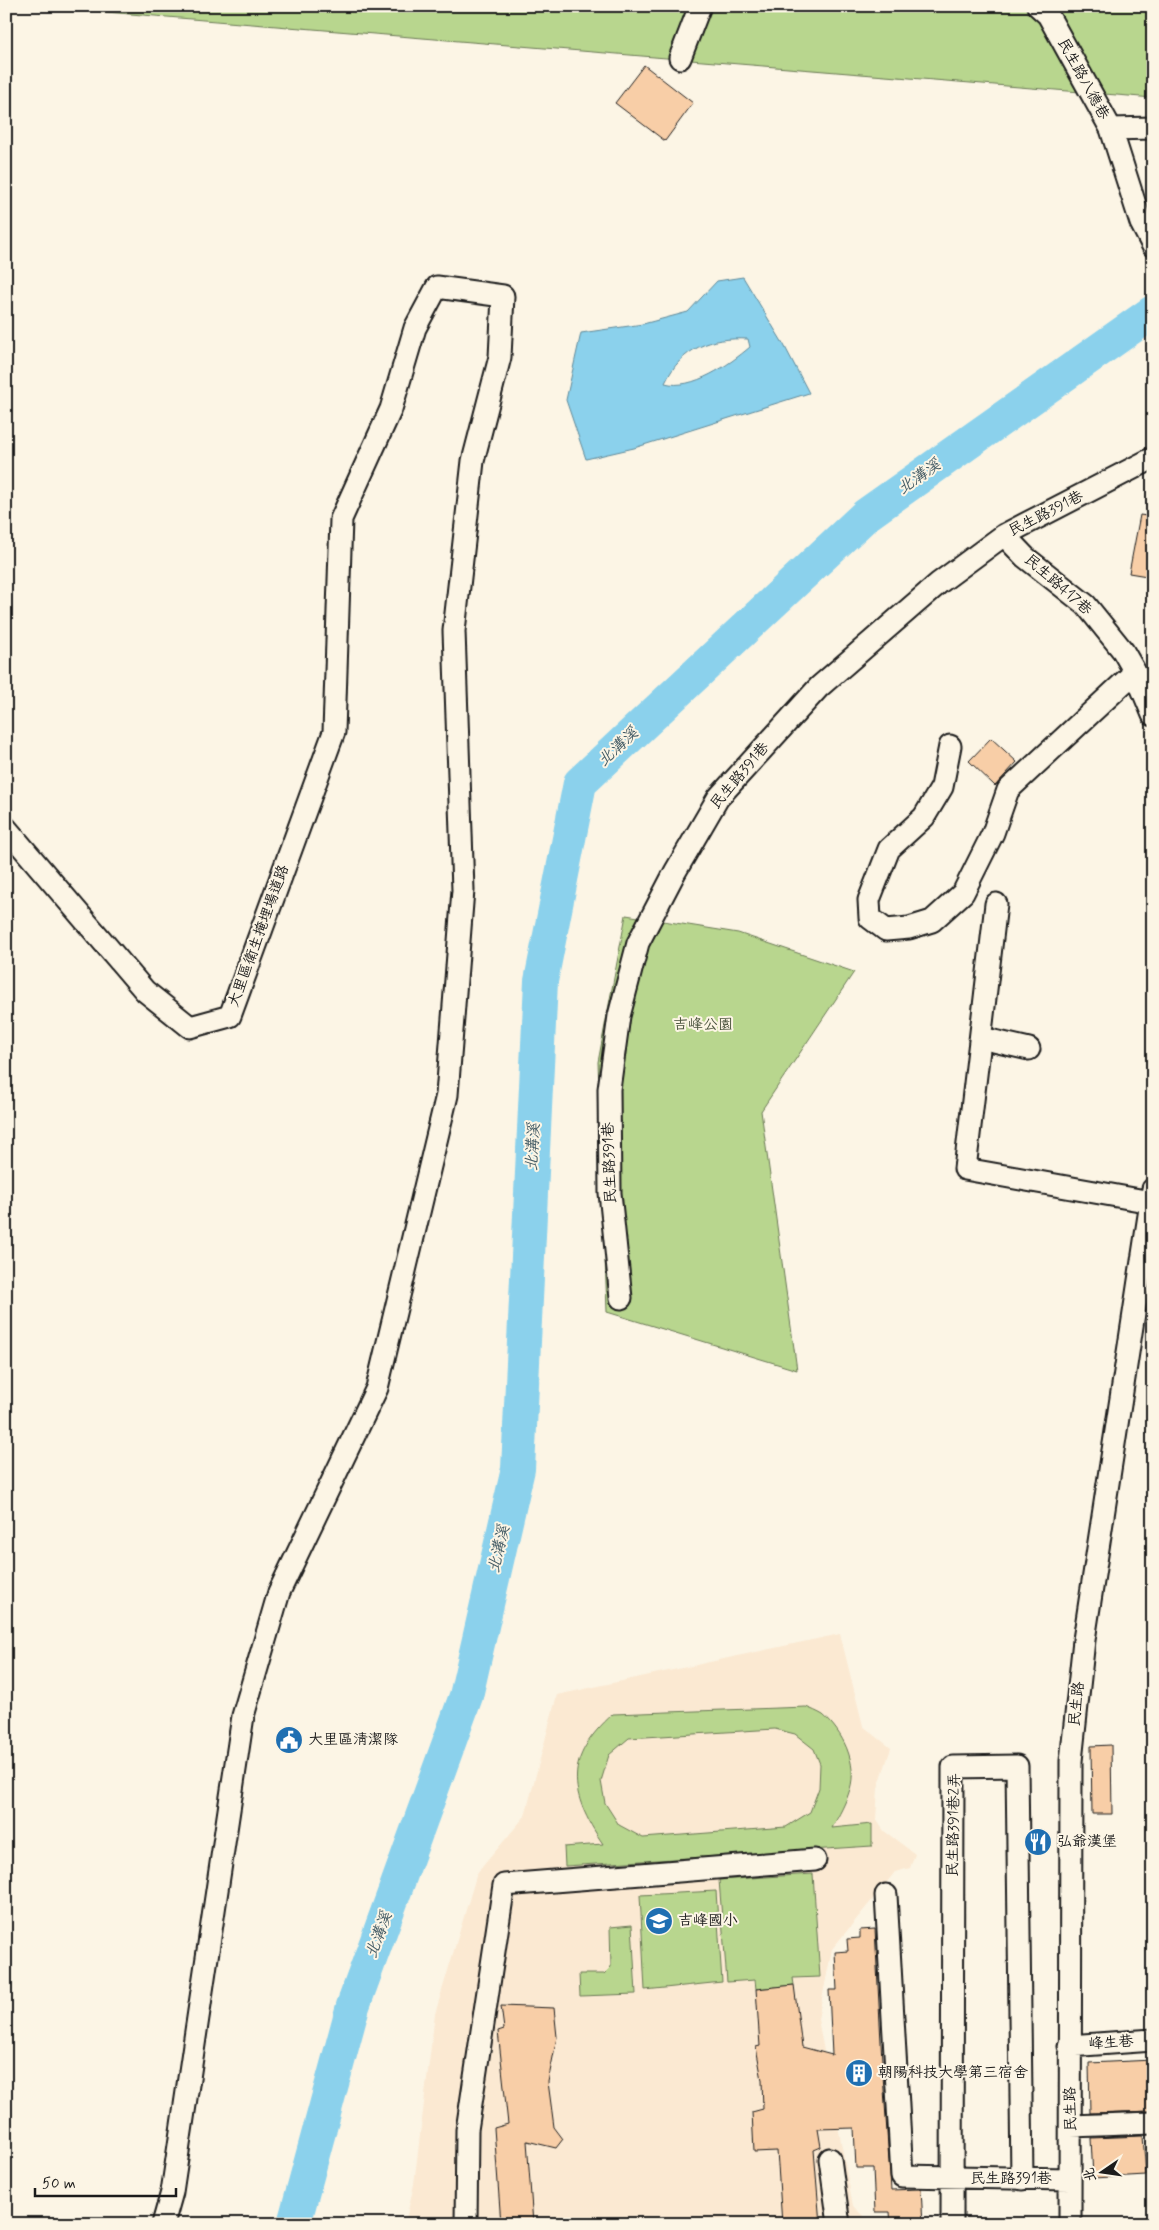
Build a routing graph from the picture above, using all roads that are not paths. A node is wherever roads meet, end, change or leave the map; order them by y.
1 (700, 6) edge
2 (1038, 6) edge
3 (680, 58) dead end
4 (1111, 128) junction
5 (1153, 128) edge
6 (1149, 239) edge
7 (1153, 458) edge
8 (1004, 535) junction
9 (1135, 672) junction
10 (1153, 715) edge
11 (950, 746) dead end
12 (6, 828) edge
13 (996, 904) dead end
14 (981, 1038) junction
15 (1029, 1049) dead end
16 (1152, 1196) edge
17 (621, 1298) dead end
18 (815, 1860) dead end
19 (886, 1895) dead end
20 (1153, 2040) edge
21 (1070, 2046) junction
22 (1153, 2122) edge
23 (1071, 2126) junction
24 (830, 2158) dead end
25 (952, 2178) junction
26 (1022, 2179) junction
27 (1070, 2179) junction
28 (162, 2224) edge
29 (466, 2224) edge
30 (839, 2224) edge
31 (952, 2224) edge
32 (1070, 2224) edge

1 - 3 street
2 - 4 street, 民生路八德巷
4 - 5 street, 民生路八德巷
4 - 6 street, 民生路八德巷
7 - 8 street, 民生路391巷
8 - 9 street, 民生路417巷
8 - 17 street, 民生路391巷
9 - 10 street, 民生路417巷
9 - 11 street
12 - 28 street, 大里區衛生掩埋場道路
13 - 14 street
14 - 15 street
14 - 16 street
16 - 21 street, 民生路
18 - 29 street
19 - 25 street, 民生路391巷
20 - 21 street, 峰生巷
21 - 23 street, 民生路
22 - 23 street
23 - 27 street, 民生路
24 - 30 street
25 - 26 street, 民生路391巷
25 - 26 street, 民生路391巷2弄
25 - 31 street
26 - 27 street, 民生路391巷
27 - 32 street, 民生路

